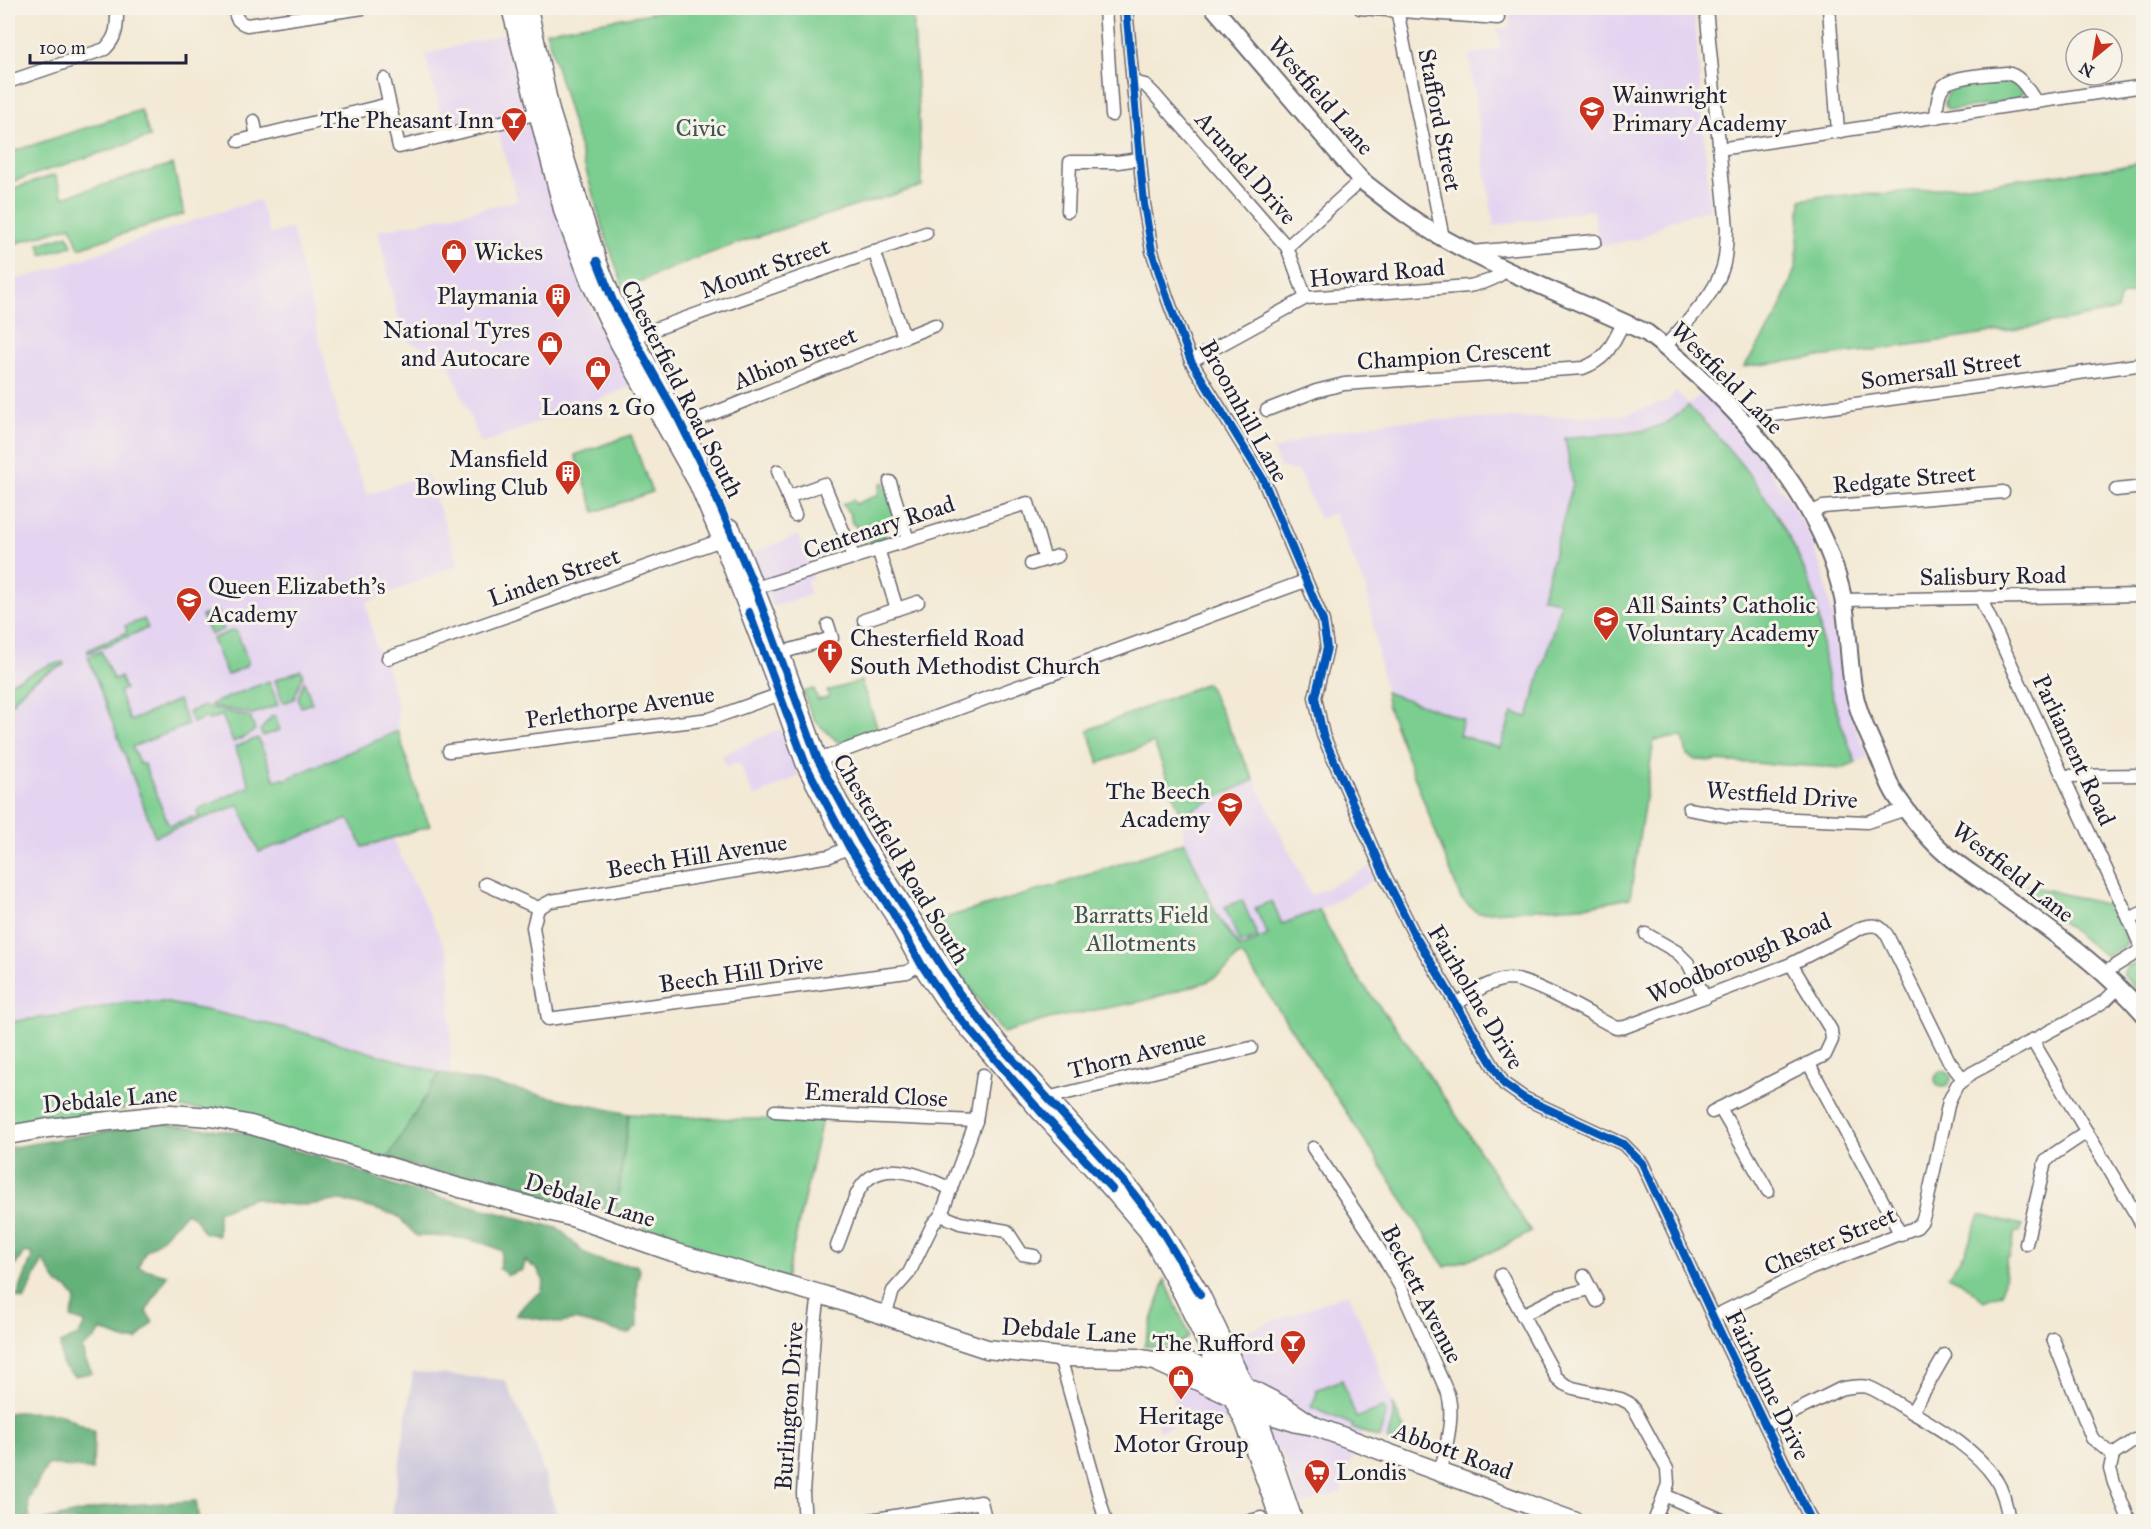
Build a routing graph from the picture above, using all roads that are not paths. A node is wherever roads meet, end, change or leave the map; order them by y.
1 (117, 8) edge
2 (235, 8) edge
3 (363, 8) edge
4 (511, 8) edge
5 (528, 8) edge
6 (1214, 8) edge
7 (1360, 8) edge
8 (1706, 8) edge
9 (1829, 8) edge
10 (1397, 10) junction
11 (1127, 12) edge
12 (1105, 13) edge
13 (1498, 18) dead end
14 (384, 79) dead end
15 (8, 82) edge
16 (1133, 82) junction
17 (2144, 86) edge
18 (1134, 97) junction
19 (1111, 99) junction
20 (2036, 102) junction
21 (389, 104) junction
22 (543, 112) junction
23 (1112, 115) dead end
24 (1936, 117) junction
25 (254, 121) dead end
26 (1838, 132) junction
27 (257, 137) junction
28 (240, 141) dead end
29 (1719, 149) junction
30 (1139, 159) junction
31 (1361, 180) junction
32 (1068, 212) dead end
33 (926, 233) dead end
34 (1443, 238) junction
35 (1595, 241) dead end
36 (1287, 248) junction
37 (874, 251) junction
38 (1471, 252) junction
39 (1506, 270) junction
40 (1306, 298) junction
41 (1624, 322) junction
42 (935, 325) dead end
43 (904, 337) junction
44 (626, 339) junction
45 (1665, 347) junction
46 (1191, 362) junction
47 (2144, 364) edge
48 (1267, 410) dead end
49 (1746, 423) junction
50 (676, 428) junction
51 (778, 471) dead end
52 (890, 482) dead end
53 (2144, 487) edge
54 (2116, 489) dead end
55 (2003, 492) dead end
56 (788, 497) junction
57 (1810, 513) junction
58 (795, 515) dead end
59 (728, 538) junction
60 (908, 540) junction
61 (878, 549) junction
62 (1058, 555) dead end
63 (854, 558) junction
64 (1045, 560) junction
65 (1031, 564) dead end
66 (1305, 581) junction
67 (748, 590) junction
68 (2144, 595) edge
69 (1980, 597) junction
70 (1843, 600) junction
71 (918, 602) dead end
72 (897, 609) junction
73 (864, 620) dead end
74 (828, 625) dead end
75 (780, 653) junction
76 (388, 658) dead end
77 (787, 691) junction
78 (449, 751) dead end
79 (812, 763) junction
80 (2144, 774) edge
81 (2063, 776) junction
82 (1689, 809) dead end
83 (1906, 809) junction
84 (855, 844) junction
85 (485, 884) dead end
86 (538, 908) junction
87 (2144, 912) edge
88 (2129, 919) junction
89 (1646, 934) dead end
90 (2142, 952) edge
91 (927, 960) junction
92 (1791, 964) junction
93 (2104, 973) junction
94 (2119, 987) junction
95 (1705, 998) junction
96 (1456, 1004) junction
97 (2144, 1014) edge
98 (2032, 1040) junction
99 (1251, 1048) dead end
100 (1809, 1064) junction
101 (983, 1075) dead end
102 (1963, 1079) junction
103 (1045, 1106) junction
104 (775, 1111) dead end
105 (976, 1121) junction
106 (2087, 1132) junction
107 (8, 1135) edge
108 (1313, 1148) dead end
109 (951, 1189) junction
110 (1768, 1191) dead end
111 (940, 1215) junction
112 (2144, 1228) edge
113 (1901, 1235) junction
114 (2026, 1244) dead end
115 (837, 1246) dead end
116 (1034, 1256) dead end
117 (1501, 1275) dead end
118 (1584, 1276) dead end
119 (1590, 1289) junction
120 (819, 1294) junction
121 (1597, 1301) dead end
122 (1522, 1314) junction
123 (885, 1315) junction
124 (1713, 1317) junction
125 (1200, 1328) junction
126 (2053, 1339) dead end
127 (1946, 1355) dead end
128 (1060, 1357) junction
129 (1176, 1359) junction
130 (1154, 1361) junction
131 (1221, 1375) junction
132 (1239, 1391) junction
133 (1255, 1408) junction
134 (1912, 1412) junction
135 (1305, 1424) junction
136 (1766, 1426) junction
137 (2144, 1437) edge
138 (1271, 1455) junction
139 (2113, 1455) junction
140 (1441, 1472) junction
141 (1664, 1495) junction
142 (1261, 1518) dead end
143 (805, 1521) edge
144 (858, 1521) edge
145 (986, 1521) edge
146 (1106, 1521) edge
147 (1247, 1521) edge
148 (1281, 1521) edge
149 (1294, 1521) edge
150 (1576, 1521) edge
151 (1654, 1521) edge
152 (1727, 1521) edge
153 (1812, 1521) edge
154 (2009, 1521) edge
155 (2130, 1521) edge

1 - 15 street
2 - 3 street
4 - 22 main road, Chesterfield Road South
5 - 22 main road, Chesterfield Road South
6 - 31 street, Westfield Lane
7 - 10 street
8 - 29 street
9 - 26 street
10 - 13 street
10 - 34 street, Stafford Street
11 - 12 street
11 - 16 street, Broomhill Lane
12 - 19 street
14 - 21 street
16 - 18 street, Broomhill Lane
16 - 36 street, Arundel Drive
17 - 20 street
18 - 19 street
18 - 30 street, Broomhill Lane
19 - 23 street
20 - 24 street
20 - 24 street
21 - 22 street
21 - 27 street
22 - 44 main road, Chesterfield Road South
24 - 26 street
25 - 27 street
26 - 29 street
27 - 28 street
29 - 45 street
30 - 32 street
30 - 46 street, Broomhill Lane
31 - 34 street, Westfield Lane
31 - 36 street
33 - 37 street, Mount Street
34 - 38 street, Westfield Lane
35 - 38 street
36 - 40 street, Arundel Drive
37 - 43 street
37 - 44 street, Mount Street
38 - 39 street, Westfield Lane
39 - 40 street, Howard Road
39 - 41 street, Westfield Lane
40 - 46 street, Howard Road
41 - 45 street, Westfield Lane
41 - 48 street, Champion Crescent
42 - 43 street, Albion Street
43 - 50 street, Albion Street
44 - 50 main road, Chesterfield Road South
45 - 49 street, Westfield Lane
46 - 66 street, Broomhill Lane
47 - 49 street, Somersall Street
49 - 57 street, Westfield Lane
50 - 59 main road, Chesterfield Road South
51 - 56 street
52 - 60 street
53 - 54 street
55 - 57 street, Redgate Street
56 - 58 street
56 - 63 street
57 - 70 street, Westfield Lane
59 - 67 main road, Chesterfield Road South
59 - 76 street, Linden Street
60 - 61 street, Centenary Road
60 - 64 street, Centenary Road
61 - 63 street, Centenary Road
61 - 72 street
62 - 64 street
63 - 67 street, Centenary Road
64 - 65 street
66 - 79 street
66 - 96 street, Fairholme Drive
67 - 75 main road, Chesterfield Road South
67 - 77 main road, Chesterfield Road South
68 - 69 street, Salisbury Road
69 - 70 street, Salisbury Road
69 - 81 street, Parliament Road
70 - 83 street, Westfield Lane
71 - 72 street
72 - 73 street
74 - 75 street
75 - 77 main road, Chesterfield Road South
77 - 78 street, Perlethorpe Avenue
77 - 79 main road, Chesterfield Road South
79 - 84 main road, Chesterfield Road South
80 - 81 street
81 - 88 street, Parliament Road
82 - 83 street, Westfield Drive
83 - 93 street, Westfield Lane
84 - 86 street, Beech Hill Avenue
84 - 91 main road, Chesterfield Road South
85 - 86 street
86 - 91 street, Beech Hill Drive
87 - 88 street
88 - 90 street, Parliament Road
89 - 95 street
90 - 93 street
91 - 103 main road, Chesterfield Road South
92 - 95 street, Woodborough Road
92 - 100 street
92 - 102 street, Woodborough Road
93 - 94 street, Westfield Lane
94 - 97 street, Westfield Lane
94 - 98 street
95 - 96 street, Woodborough Road
96 - 124 street, Fairholme Drive
98 - 102 street
98 - 106 street
99 - 103 street, Thorn Avenue
100 - 110 street
100 - 113 street
101 - 105 street
102 - 113 street, Chester Street
103 - 125 main road, Chesterfield Road South
103 - 132 main road, Chesterfield Road South
104 - 105 street, Emerald Close
105 - 109 street
106 - 112 street
106 - 114 street
107 - 120 main road, Debdale Lane
108 - 140 street, Beckett Avenue
109 - 111 street
109 - 115 street
111 - 116 street
111 - 123 street
113 - 124 street, Chester Street
117 - 122 street
118 - 119 street
119 - 121 street
119 - 122 street
120 - 123 main road, Debdale Lane
120 - 143 street, Burlington Drive
122 - 141 street
123 - 128 main road, Debdale Lane
124 - 136 street, Fairholme Drive
125 - 129 main road
125 - 131 main road, Chesterfield Road South
126 - 139 street
127 - 134 street
128 - 130 main road, Debdale Lane
128 - 146 street
129 - 130 main road, Debdale Lane
129 - 131 main road, Debdale Lane
130 - 132 main road, Debdale Lane
131 - 132 main road, Chesterfield Road South
132 - 133 main road, Abbott Road
132 - 135 main road, Abbott Road
132 - 148 main road
133 - 135 main road, Abbott Road
133 - 138 main road
134 - 136 street
134 - 154 street
135 - 138 main road
135 - 140 main road, Abbott Road
136 - 153 street, Fairholme Drive
137 - 139 street
138 - 149 main road
139 - 155 street
140 - 150 main road, Abbott Road
141 - 151 street
141 - 152 street
142 - 147 street
144 - 145 street

